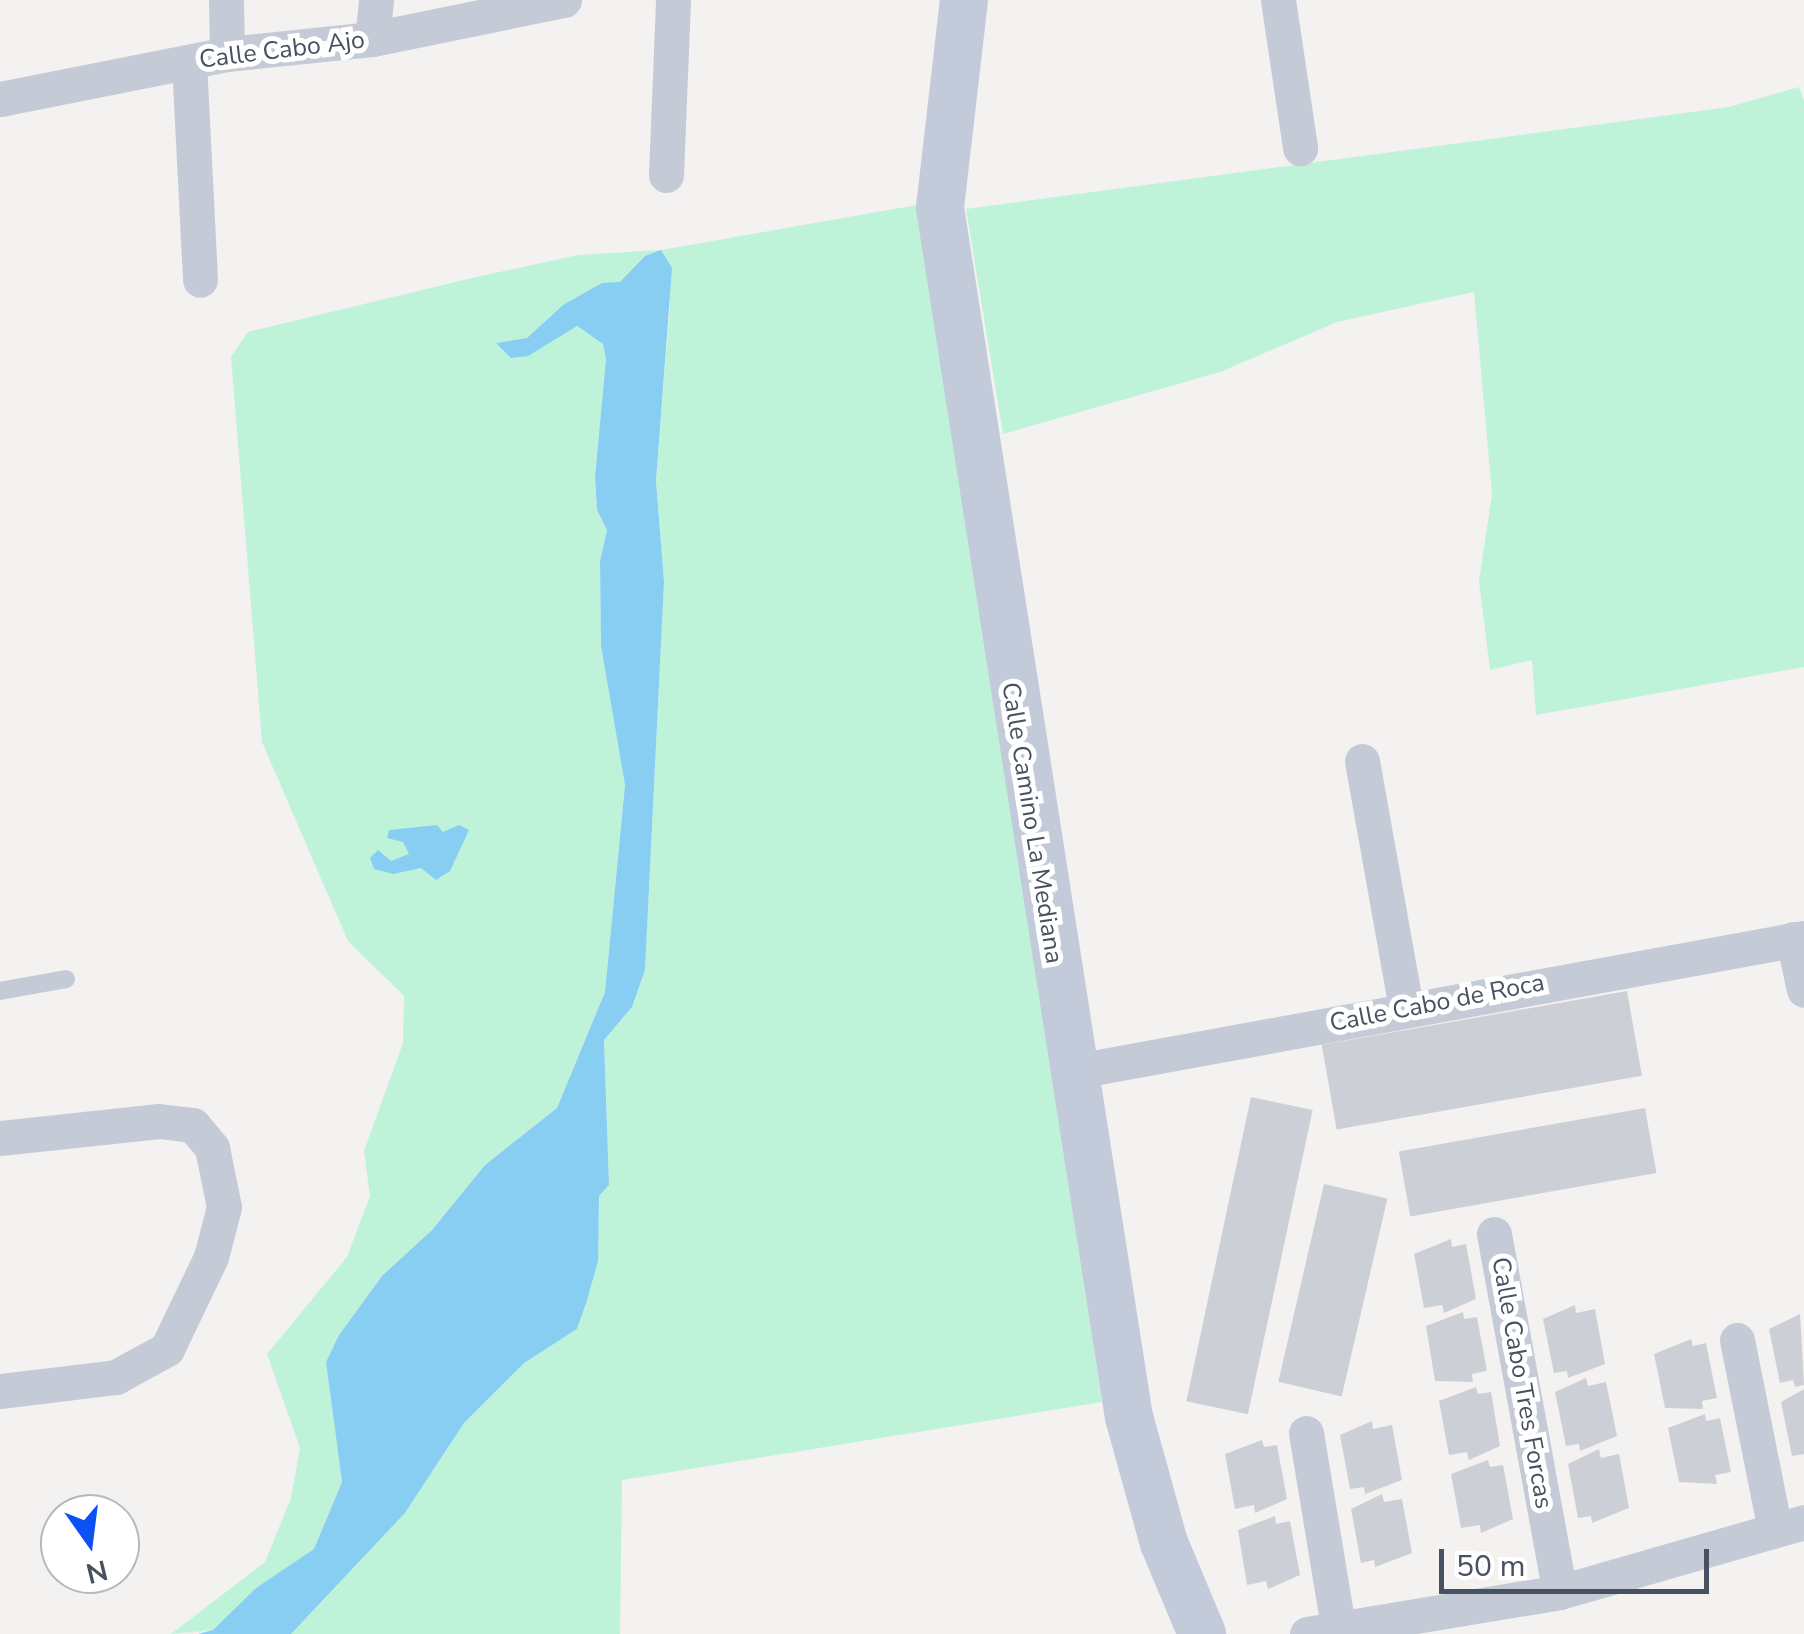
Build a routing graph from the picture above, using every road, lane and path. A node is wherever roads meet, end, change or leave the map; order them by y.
1 (226, 0) edge
2 (376, 0) edge
3 (564, 0) edge
4 (673, 0) edge
5 (964, 0) edge
6 (1278, 0) edge
7 (372, 39) junction
8 (228, 54) junction
9 (189, 62) junction
10 (0, 99) edge
11 (1300, 148) dead end
12 (666, 175) dead end
13 (200, 280) dead end
14 (1362, 761) dead end
15 (1799, 938) edge
16 (66, 980) dead end
17 (1804, 990) edge
18 (0, 991) edge
19 (1406, 1009) junction
20 (1071, 1072) junction
21 (0, 1138) edge
22 (1494, 1234) dead end
23 (1737, 1340) dead end
24 (0, 1391) edge
25 (1306, 1433) dead end
26 (1789, 1526) edge
27 (1560, 1592) junction
28 (1322, 1630) edge
29 (1202, 1634) edge

1 - 8 street
2 - 7 street
3 - 7 street, Calle Cabo Ajo
4 - 12 street
5 - 20 street, Calle Camino La Mediana
6 - 11 street
7 - 8 street, Calle Cabo Ajo
8 - 9 street, Calle Cabo Ajo
9 - 10 street, Calle Cabo Ajo
9 - 13 street
14 - 19 street
15 - 17 street
15 - 19 street, Calle Cabo de Roca
16 - 18 lane
19 - 20 street, Calle Cabo de Roca
20 - 29 street, Calle Camino La Mediana
21 - 24 street
22 - 27 street, Calle Cabo Tres Forcas
23 - 26 street
25 - 28 street
26 - 27 street
27 - 28 street

